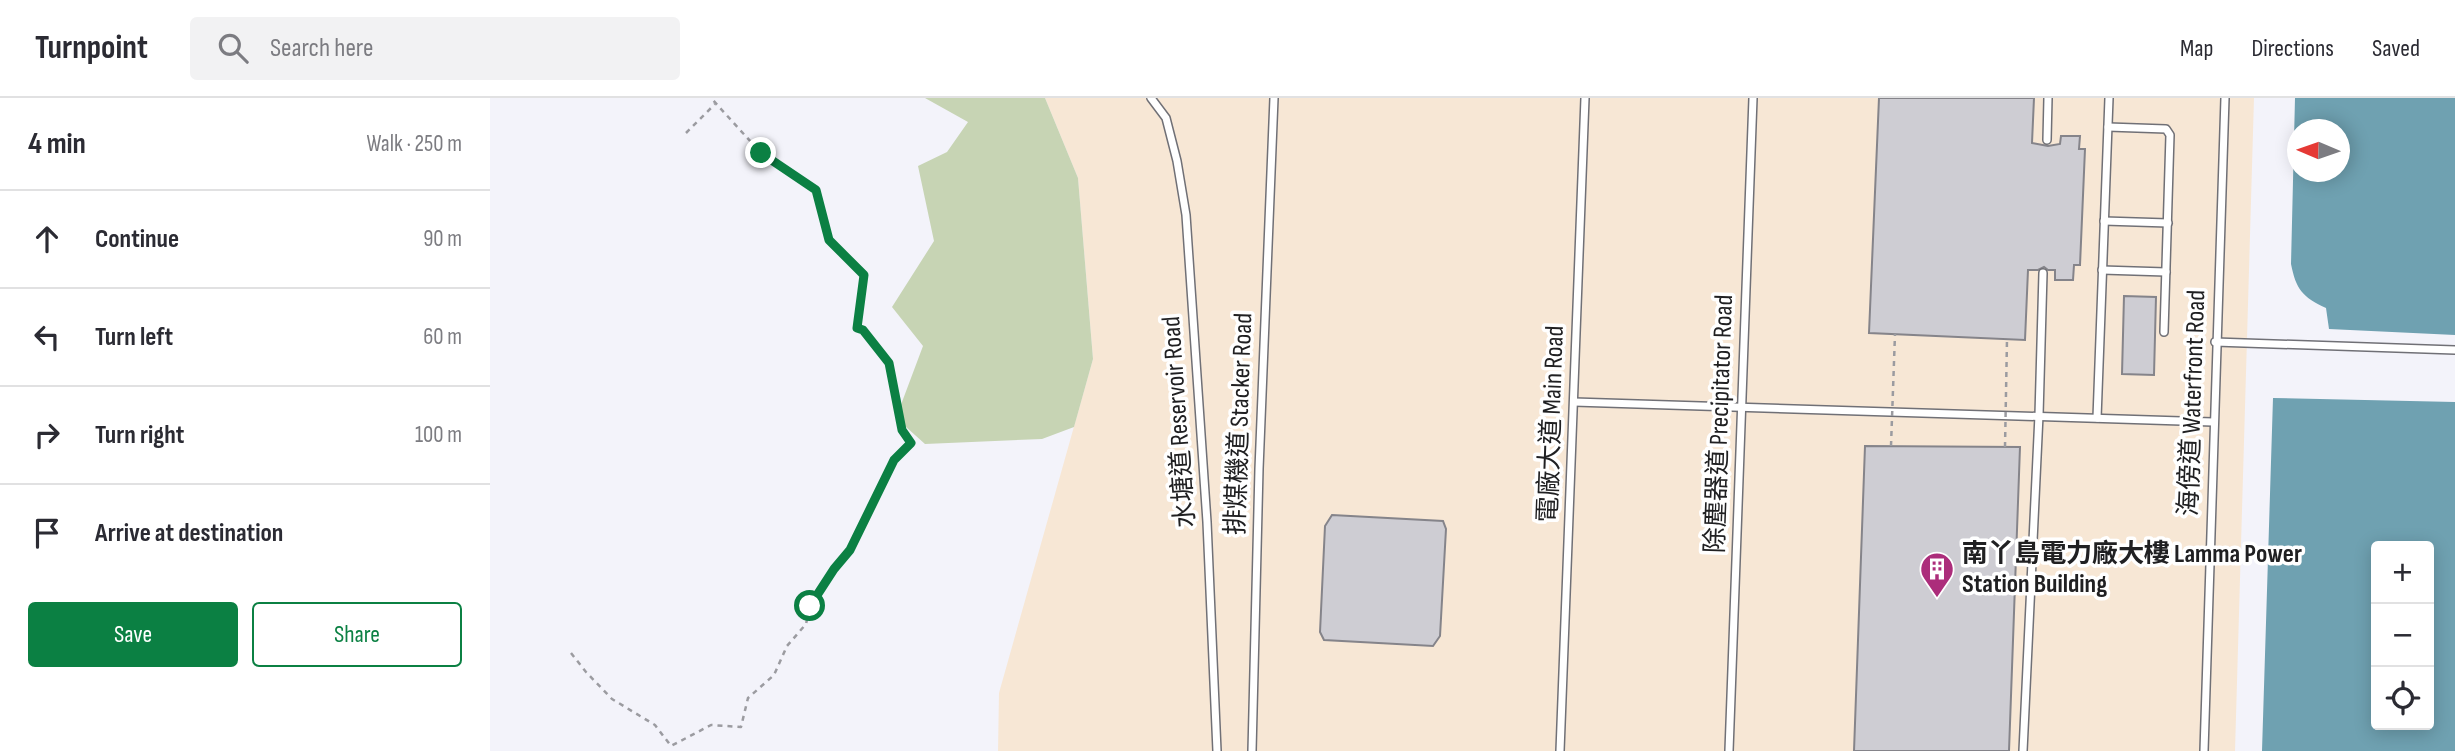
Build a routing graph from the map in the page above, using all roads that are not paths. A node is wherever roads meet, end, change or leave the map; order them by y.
1 (1151, 98) edge
2 (1274, 98) edge
3 (1585, 98) edge
4 (1753, 98) edge
5 (2048, 98) edge
6 (2109, 98) edge
7 (2225, 98) edge
8 (2108, 127) junction
9 (2047, 140) dead end
10 (2104, 220) junction
11 (2168, 223) junction
12 (2102, 270) junction
13 (2166, 272) junction
14 (2043, 273) dead end
15 (2164, 332) dead end
16 (2215, 342) junction
17 (2455, 350) edge
18 (1574, 402) junction
19 (1742, 408) junction
20 (2039, 415) junction
21 (2097, 418) junction
22 (2213, 422) junction
23 (1217, 751) edge
24 (1252, 751) edge
25 (1560, 751) edge
26 (1729, 751) edge
27 (2022, 751) edge
28 (2204, 751) edge

1 - 23 lane, 水塘道 Reservoir Road
2 - 24 lane, 排煤機道 Stacker Road
3 - 18 lane, 電廠大道 Main Road
4 - 19 lane, 除塵器道 Precipitator Road
5 - 9 lane
6 - 8 lane
7 - 16 lane, 海傍道 Waterfront Road
8 - 10 lane
8 - 11 lane
10 - 11 lane
10 - 12 lane
11 - 13 lane
12 - 13 lane
12 - 21 lane
13 - 15 lane
14 - 20 lane
16 - 17 lane
16 - 22 lane, 海傍道 Waterfront Road
18 - 19 lane
18 - 25 lane, 電廠大道 Main Road
19 - 20 lane
19 - 26 lane, 除塵器道 Precipitator Road
20 - 21 lane
20 - 27 lane
21 - 22 lane
22 - 28 lane, 海傍道 Waterfront Road

